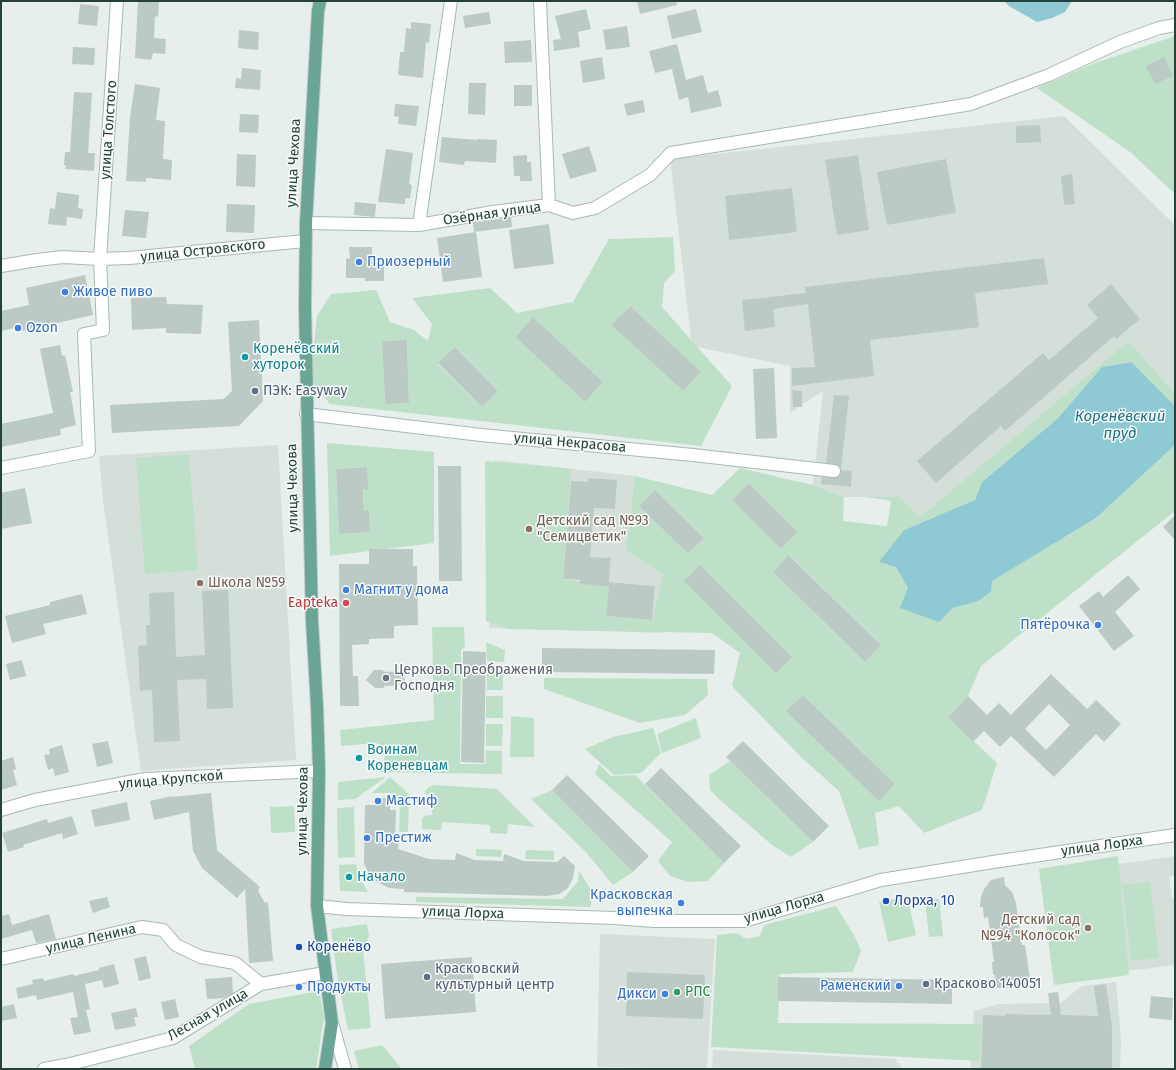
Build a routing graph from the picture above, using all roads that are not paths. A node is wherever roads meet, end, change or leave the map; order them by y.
1 (117, 1) edge
2 (320, 1) edge
3 (451, 1) edge
4 (540, 1) edge
5 (1175, 25) edge
6 (548, 205) junction
7 (306, 223) junction
8 (419, 225) junction
9 (305, 241) junction
10 (100, 259) junction
11 (1, 266) edge
12 (306, 414) junction
13 (1, 468) edge
14 (834, 471) dead end
15 (319, 771) junction
16 (1, 810) edge
17 (1175, 835) edge
18 (317, 906) junction
19 (1, 959) edge
20 (325, 973) junction
21 (261, 984) junction
22 (332, 1023) junction
23 (325, 1068) edge
24 (44, 1069) edge
25 (345, 1069) edge

1 - 10 street, улица Толстого
2 - 7 main road, улица Чехова
3 - 8 street
4 - 6 street
5 - 6 street, Озёрная улица
6 - 8 street, Озёрная улица
7 - 8 street, Озёрная улица
7 - 9 main road, улица Чехова
9 - 10 street, улица Островского
9 - 12 main road, улица Чехова
10 - 11 street, улица Островского
10 - 13 street
12 - 14 street, улица Некрасова
12 - 15 main road, улица Чехова
15 - 16 street, улица Крупской
15 - 18 main road, улица Чехова
17 - 18 street, улица Лорха
18 - 20 main road, улица Чехова
19 - 21 street, улица Ленина
20 - 21 street, Лесная улица
20 - 22 main road, улица Чехова
21 - 24 street, Лесная улица
22 - 23 main road, улица Чехова
22 - 25 street
23 - 25 street

